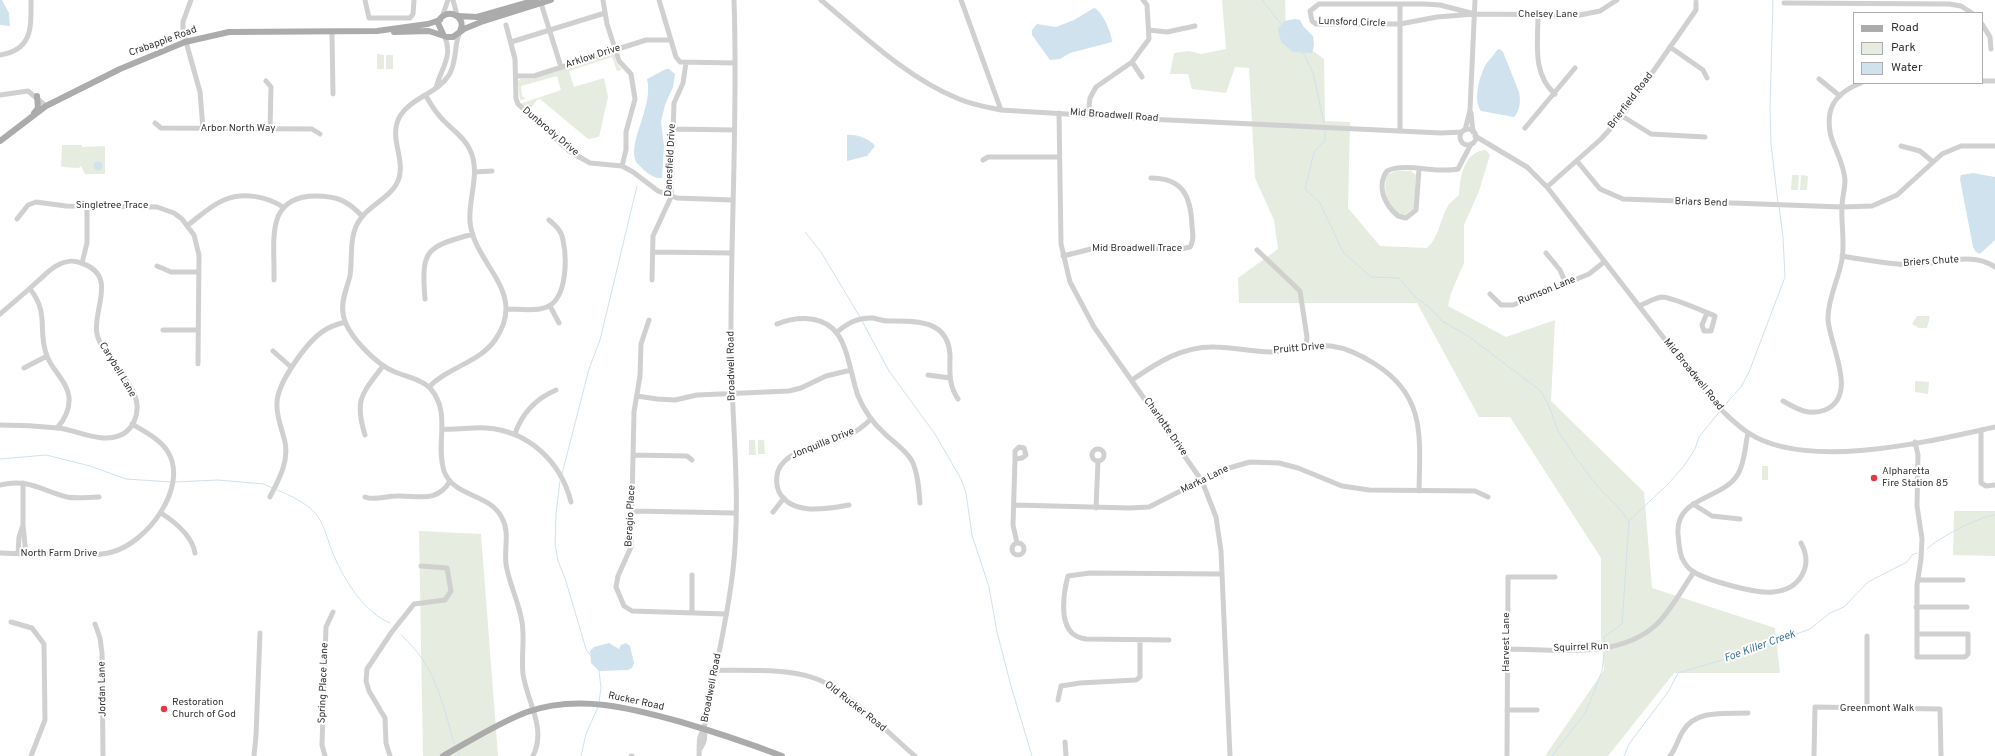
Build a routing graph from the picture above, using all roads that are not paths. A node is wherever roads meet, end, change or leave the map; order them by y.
1 (31, 0) edge
2 (190, 0) edge
3 (365, 0) edge
4 (414, 0) edge
5 (448, 0) edge
6 (453, 0) edge
7 (551, 0) edge
8 (603, 0) edge
9 (659, 0) edge
10 (734, 0) edge
11 (821, 0) edge
12 (961, 0) edge
13 (1142, 0) edge
14 (1475, 0) edge
15 (1617, 0) edge
16 (539, 1) edge
17 (1696, 2) dead end
18 (1868, 2) edge
19 (1784, 3) dead end
20 (1400, 4) junction
21 (1970, 12) edge
22 (605, 13) junction
23 (1474, 14) junction
24 (1538, 15) junction
25 (457, 16) junction
26 (441, 18) junction
27 (1400, 24) junction
28 (506, 25) dead end
29 (1195, 26) dead end
30 (1983, 26) edge
31 (550, 29) junction
32 (1149, 30) junction
33 (377, 32) junction
34 (332, 33) junction
35 (459, 33) junction
36 (443, 35) junction
37 (671, 40) junction
38 (185, 42) junction
39 (511, 42) junction
40 (1670, 47) junction
41 (1991, 48) dead end
42 (616, 49) junction
43 (0, 56) edge
44 (1132, 62) junction
45 (686, 63) junction
46 (735, 63) junction
47 (561, 67) junction
48 (1575, 68) dead end
49 (516, 76) junction
50 (1142, 77) dead end
51 (1707, 78) dead end
52 (1819, 78) dead end
53 (266, 81) dead end
54 (1983, 81) edge
55 (1995, 81) edge
56 (1859, 84) edge
57 (436, 88) junction
58 (333, 94) dead end
59 (1555, 94) junction
60 (0, 95) edge
61 (37, 96) junction
62 (426, 96) junction
63 (1840, 96) junction
64 (46, 106) junction
65 (1001, 110) junction
66 (1470, 110) junction
67 (1059, 113) junction
68 (34, 114) junction
69 (1088, 115) junction
70 (1622, 116) junction
71 (155, 123) dead end
72 (1525, 128) dead end
73 (203, 129) junction
74 (270, 129) junction
75 (673, 129) junction
76 (734, 130) junction
77 (1400, 131) junction
78 (1463, 131) junction
79 (1441, 133) junction
80 (320, 134) dead end
81 (1474, 134) junction
82 (1705, 137) dead end
83 (0, 141) edge
84 (1462, 142) junction
85 (1472, 143) junction
86 (1490, 146) junction
87 (1901, 146) dead end
88 (1995, 146) edge
89 (1465, 152) junction
90 (1059, 157) junction
91 (983, 160) dead end
92 (1577, 161) junction
93 (1933, 162) junction
94 (622, 166) junction
95 (1419, 169) junction
96 (492, 171) dead end
97 (475, 172) junction
98 (1151, 178) dead end
99 (1547, 187) junction
100 (671, 197) junction
101 (732, 200) junction
102 (87, 206) junction
103 (283, 207) junction
104 (1842, 207) junction
105 (362, 216) junction
106 (17, 219) dead end
107 (549, 220) dead end
108 (188, 225) junction
109 (473, 234) junction
110 (1257, 250) dead end
111 (653, 252) junction
112 (732, 253) junction
113 (1546, 253) dead end
114 (1063, 256) junction
115 (1842, 256) junction
116 (1604, 262) junction
117 (82, 263) junction
118 (157, 266) dead end
119 (1995, 267) edge
120 (199, 272) junction
121 (274, 280) dead end
122 (652, 280) dead end
123 (1566, 284) junction
124 (30, 289) junction
125 (1490, 294) dead end
126 (425, 299) dead end
127 (550, 306) junction
128 (1639, 306) junction
129 (506, 309) junction
130 (1, 311) edge
131 (1707, 313) dead end
132 (648, 320) dead end
133 (345, 322) junction
134 (559, 323) dead end
135 (777, 324) dead end
136 (163, 330) dead end
137 (198, 330) junction
138 (837, 332) junction
139 (1306, 347) junction
140 (273, 351) dead end
141 (47, 356) junction
142 (198, 364) dead end
143 (383, 366) junction
144 (291, 367) junction
145 (24, 368) dead end
146 (851, 370) junction
147 (928, 375) dead end
148 (950, 378) junction
149 (1132, 380) junction
150 (429, 387) junction
151 (556, 390) dead end
152 (732, 393) junction
153 (637, 396) junction
154 (958, 399) dead end
155 (1783, 401) dead end
156 (871, 419) junction
157 (132, 424) junction
158 (0, 425) edge
159 (1995, 427) edge
160 (57, 428) junction
161 (443, 429) junction
162 (1981, 430) junction
163 (1748, 433) junction
164 (515, 434) junction
165 (364, 435) dead end
166 (1915, 442) junction
167 (633, 455) junction
168 (1015, 458) dead end
169 (692, 460) dead end
170 (1098, 461) dead end
171 (450, 481) junction
172 (1202, 481) junction
173 (23, 483) junction
174 (0, 485) edge
175 (1995, 485) edge
176 (1419, 491) junction
177 (99, 497) dead end
178 (270, 497) dead end
179 (365, 497) dead end
180 (1488, 497) dead end
181 (784, 498) junction
182 (571, 502) dead end
183 (920, 503) dead end
184 (1693, 504) junction
185 (849, 505) dead end
186 (1014, 505) junction
187 (1096, 508) junction
188 (632, 511) junction
189 (773, 512) dead end
190 (161, 513) junction
191 (736, 513) junction
192 (1740, 519) dead end
193 (23, 525) junction
194 (1017, 543) dead end
195 (1801, 543) dead end
196 (194, 553) dead end
197 (0, 554) edge
198 (18, 554) junction
199 (26, 554) junction
200 (421, 566) dead end
201 (1694, 572) junction
202 (1222, 574) junction
203 (692, 575) dead end
204 (1555, 577) dead end
205 (1918, 580) junction
206 (1963, 580) dead end
207 (1967, 606) dead end
208 (1916, 607) junction
209 (333, 612) dead end
210 (692, 613) junction
211 (726, 614) junction
212 (11, 622) dead end
213 (95, 624) dead end
214 (260, 633) dead end
215 (1917, 634) junction
216 (1867, 636) dead end
217 (1140, 640) junction
218 (1169, 640) dead end
219 (1507, 649) junction
220 (716, 670) junction
221 (1058, 700) dead end
222 (1867, 709) junction
223 (1507, 710) junction
224 (1537, 710) dead end
225 (533, 711) junction
226 (1748, 713) dead end
227 (704, 729) junction
228 (1065, 742) dead end
229 (31, 756) edge
230 (104, 756) edge
231 (254, 756) edge
232 (324, 756) edge
233 (390, 756) edge
234 (443, 756) edge
235 (532, 756) edge
236 (699, 756) edge
237 (782, 756) edge
238 (915, 756) edge
239 (1066, 756) edge
240 (1230, 756) edge
241 (1507, 756) edge
242 (1670, 756) edge
243 (1814, 756) edge
244 (1941, 756) edge

1 - 43 street
2 - 38 street
3 - 4 street
5 - 26 street
6 - 25 street
7 - 16 main road
8 - 22 street
9 - 37 street
10 - 46 street, Broadwell Road
11 - 65 street, Mid Broadwell Road
12 - 65 street
13 - 32 street
14 - 23 street
15 - 24 street, Chelsey Lane
16 - 25 main road
16 - 31 street
16 - 35 main road
17 - 40 street, Brierfield Road
18 - 19 street
18 - 21 street
20 - 23 street, Lunsford Circle
20 - 27 street
20 - 27 street, Lunsford Circle
22 - 31 street
22 - 42 street
23 - 24 street, Chelsey Lane
23 - 27 street, Lunsford Circle
23 - 66 street
24 - 59 street
25 - 26 main road
25 - 35 main road
26 - 33 main road, Crabapple Road
26 - 36 main road
27 - 77 street
28 - 39 street, Dunbrody Drive
29 - 32 street
30 - 41 street
31 - 39 street
31 - 47 street
32 - 44 street
33 - 34 main road, Crabapple Road
33 - 36 main road, Crabapple Road
34 - 38 main road, Crabapple Road
34 - 58 street
35 - 36 main road
35 - 57 street
36 - 57 street
37 - 42 street, Arklow Drive
37 - 45 street
38 - 64 main road, Crabapple Road
38 - 73 street
39 - 49 street, Dunbrody Drive
40 - 51 street
40 - 70 street, Brierfield Road
42 - 47 street, Arklow Drive
42 - 94 street
44 - 50 street
44 - 69 street
45 - 46 street
45 - 75 street, Danesfield Drive
46 - 76 street, Broadwell Road
47 - 49 street, Arklow Drive
48 - 59 street
49 - 94 street, Dunbrody Drive
52 - 63 street
53 - 74 street
54 - 55 street
56 - 63 street
57 - 62 street
59 - 72 street
60 - 61 street
61 - 64 street
61 - 68 main road
62 - 97 street
62 - 105 street
63 - 104 street
64 - 68 main road, Crabapple Road
65 - 67 street, Mid Broadwell Road
66 - 78 street
66 - 81 street
67 - 69 street, Mid Broadwell Road
67 - 90 street, Charlotte Drive
68 - 83 main road, Crabapple Road
69 - 77 street, Mid Broadwell Road
70 - 82 street
70 - 92 street, Brierfield Road
71 - 73 street, Arbor North Way
73 - 74 street, Arbor North Way
74 - 80 street, Arbor North Way
75 - 76 street
75 - 100 street, Danesfield Drive
76 - 101 street, Broadwell Road
77 - 79 street, Mid Broadwell Road
78 - 79 street, Mid Broadwell Road
78 - 81 street, Mid Broadwell Road
78 - 84 street
79 - 84 street, Mid Broadwell Road
81 - 85 street
81 - 86 street, Mid Broadwell Road
84 - 85 street, Mid Broadwell Road
84 - 89 street
85 - 86 street, Mid Broadwell Road
85 - 89 street
86 - 99 street, Mid Broadwell Road
87 - 93 street
88 - 93 street, Briars Bend
89 - 95 street
90 - 91 street
90 - 114 street, Charlotte Drive
92 - 99 street, Brierfield Road
92 - 104 street, Briars Bend
93 - 104 street, Briars Bend
94 - 100 street, Dunbrody Drive
95 - 95 street
96 - 97 street
97 - 109 street
98 - 114 street, Mid Broadwell Trace
99 - 116 street, Mid Broadwell Road
100 - 101 street, Dunbrody Drive
100 - 111 street, Danesfield Drive
101 - 112 street, Broadwell Road
102 - 106 street, Singletree Trace
102 - 108 street, Singletree Trace
102 - 117 street
103 - 105 street
103 - 108 street
103 - 121 street
104 - 115 street
105 - 133 street
107 - 127 street
108 - 120 street, Singletree Trace
109 - 126 street
109 - 129 street
110 - 139 street
111 - 112 street
111 - 122 street, Danesfield Drive
112 - 152 street, Broadwell Road
113 - 123 street
114 - 149 street, Charlotte Drive
115 - 119 street, Briers Chute
115 - 155 street
116 - 123 street, Rumson Lane
116 - 128 street, Mid Broadwell Road
117 - 124 street
117 - 157 street, Carybell Lane
118 - 120 street
120 - 137 street, Singletree Trace
123 - 125 street, Rumson Lane
124 - 130 street
124 - 141 street
127 - 129 street
127 - 134 street
128 - 131 street
128 - 163 street, Mid Broadwell Road
129 - 150 street
132 - 153 street, Beragio Place
133 - 143 street
133 - 144 street
135 - 138 street
136 - 137 street
137 - 142 street, Singletree Trace
138 - 146 street
138 - 148 street
139 - 149 street, Pruitt Drive
139 - 176 street, Pruitt Drive
140 - 144 street
141 - 145 street
141 - 160 street
143 - 150 street
143 - 165 street
144 - 178 street
146 - 152 street
146 - 156 street
147 - 148 street
148 - 154 street
149 - 172 street, Charlotte Drive
150 - 161 street
151 - 164 street
152 - 153 street
152 - 191 street, Broadwell Road
153 - 167 street, Beragio Place
156 - 181 street, Jonquilla Drive
156 - 183 street
157 - 160 street
157 - 190 street, North Farm Drive
158 - 160 street
159 - 162 street, Mid Broadwell Road
161 - 164 street
161 - 171 street
162 - 166 street, Mid Broadwell Road
162 - 175 street
163 - 166 street, Mid Broadwell Road
163 - 184 street
164 - 182 street
166 - 205 street
167 - 169 street
167 - 188 street, Beragio Place
168 - 186 street
170 - 187 street
171 - 179 street
171 - 225 street
172 - 176 street, Marka Lane
172 - 187 street, Marka Lane
172 - 202 street, Charlotte Drive
173 - 174 street
173 - 177 street
173 - 193 street
176 - 180 street, Marka Lane
181 - 185 street
181 - 189 street
184 - 192 street
184 - 201 street
186 - 187 street, Marka Lane
186 - 194 street
188 - 191 street
188 - 210 street, Beragio Place
190 - 196 street
190 - 199 street, North Farm Drive
191 - 211 street, Broadwell Road
193 - 198 street
193 - 199 street
195 - 201 street
197 - 198 street, North Farm Drive
198 - 199 street, North Farm Drive
200 - 233 street
201 - 219 street, Squirrel Run
202 - 217 street
202 - 240 street, Charlotte Drive
203 - 210 street
204 - 219 street, Harvest Lane
205 - 206 street
205 - 208 street
207 - 208 street
208 - 215 street
209 - 232 street, Spring Place Lane
210 - 211 street, Beragio Place
211 - 220 street, Broadwell Road
212 - 229 street
213 - 230 street, Jordan Lane
214 - 231 street
215 - 215 street
216 - 222 street
217 - 218 street
217 - 221 street
219 - 223 street, Harvest Lane
220 - 227 street, Broadwell Road
220 - 238 street, Old Rucker Road
222 - 243 street, Greenmont Walk
222 - 244 street, Greenmont Walk
223 - 224 street
223 - 241 street, Harvest Lane
225 - 227 main road, Rucker Road
225 - 234 main road, Rucker Road
225 - 235 street
226 - 242 street
227 - 236 street, Broadwell Road
227 - 237 main road, Rucker Road
228 - 239 street

